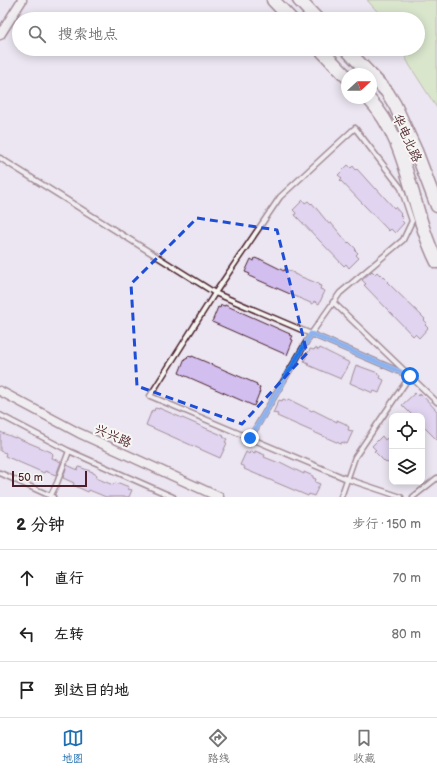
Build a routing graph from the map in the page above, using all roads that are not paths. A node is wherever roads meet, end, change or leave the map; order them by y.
1 (22, 0) edge
2 (273, 0) edge
3 (299, 0) edge
4 (14, 12) edge
5 (284, 12) edge
6 (310, 12) edge
7 (12, 16) edge
8 (0, 35) edge
9 (327, 56) edge
10 (352, 56) edge
11 (364, 68) edge
12 (341, 71) edge
13 (377, 82) edge
14 (372, 104) edge
15 (0, 158) edge
16 (437, 206) edge
17 (437, 262) edge
18 (215, 293) junction
19 (333, 302) junction
20 (311, 334) junction
21 (410, 376) junction
22 (0, 391) edge
23 (437, 402) edge
24 (0, 415) edge
25 (250, 438) junction
26 (69, 450) junction
27 (0, 473) edge
28 (437, 478) edge
29 (347, 479) junction
30 (51, 497) edge
31 (173, 497) edge
32 (219, 497) edge
33 (341, 497) edge
34 (401, 497) edge
35 (413, 497) edge

1 - 4 street
2 - 5 main road
3 - 6 main road
7 - 8 street
9 - 12 main road
10 - 11 main road, 华电北路
13 - 16 main road, 华电北路
14 - 17 main road, 华电北路
15 - 18 lane
18 - 19 lane
18 - 20 lane
18 - 25 lane
19 - 20 lane
19 - 21 lane
20 - 21 lane
20 - 25 lane
21 - 23 lane
21 - 29 lane
22 - 32 street, 兴兴路
24 - 26 lane
25 - 29 lane
26 - 30 lane
26 - 31 lane
27 - 30 lane
28 - 35 lane
29 - 33 lane
29 - 34 lane

